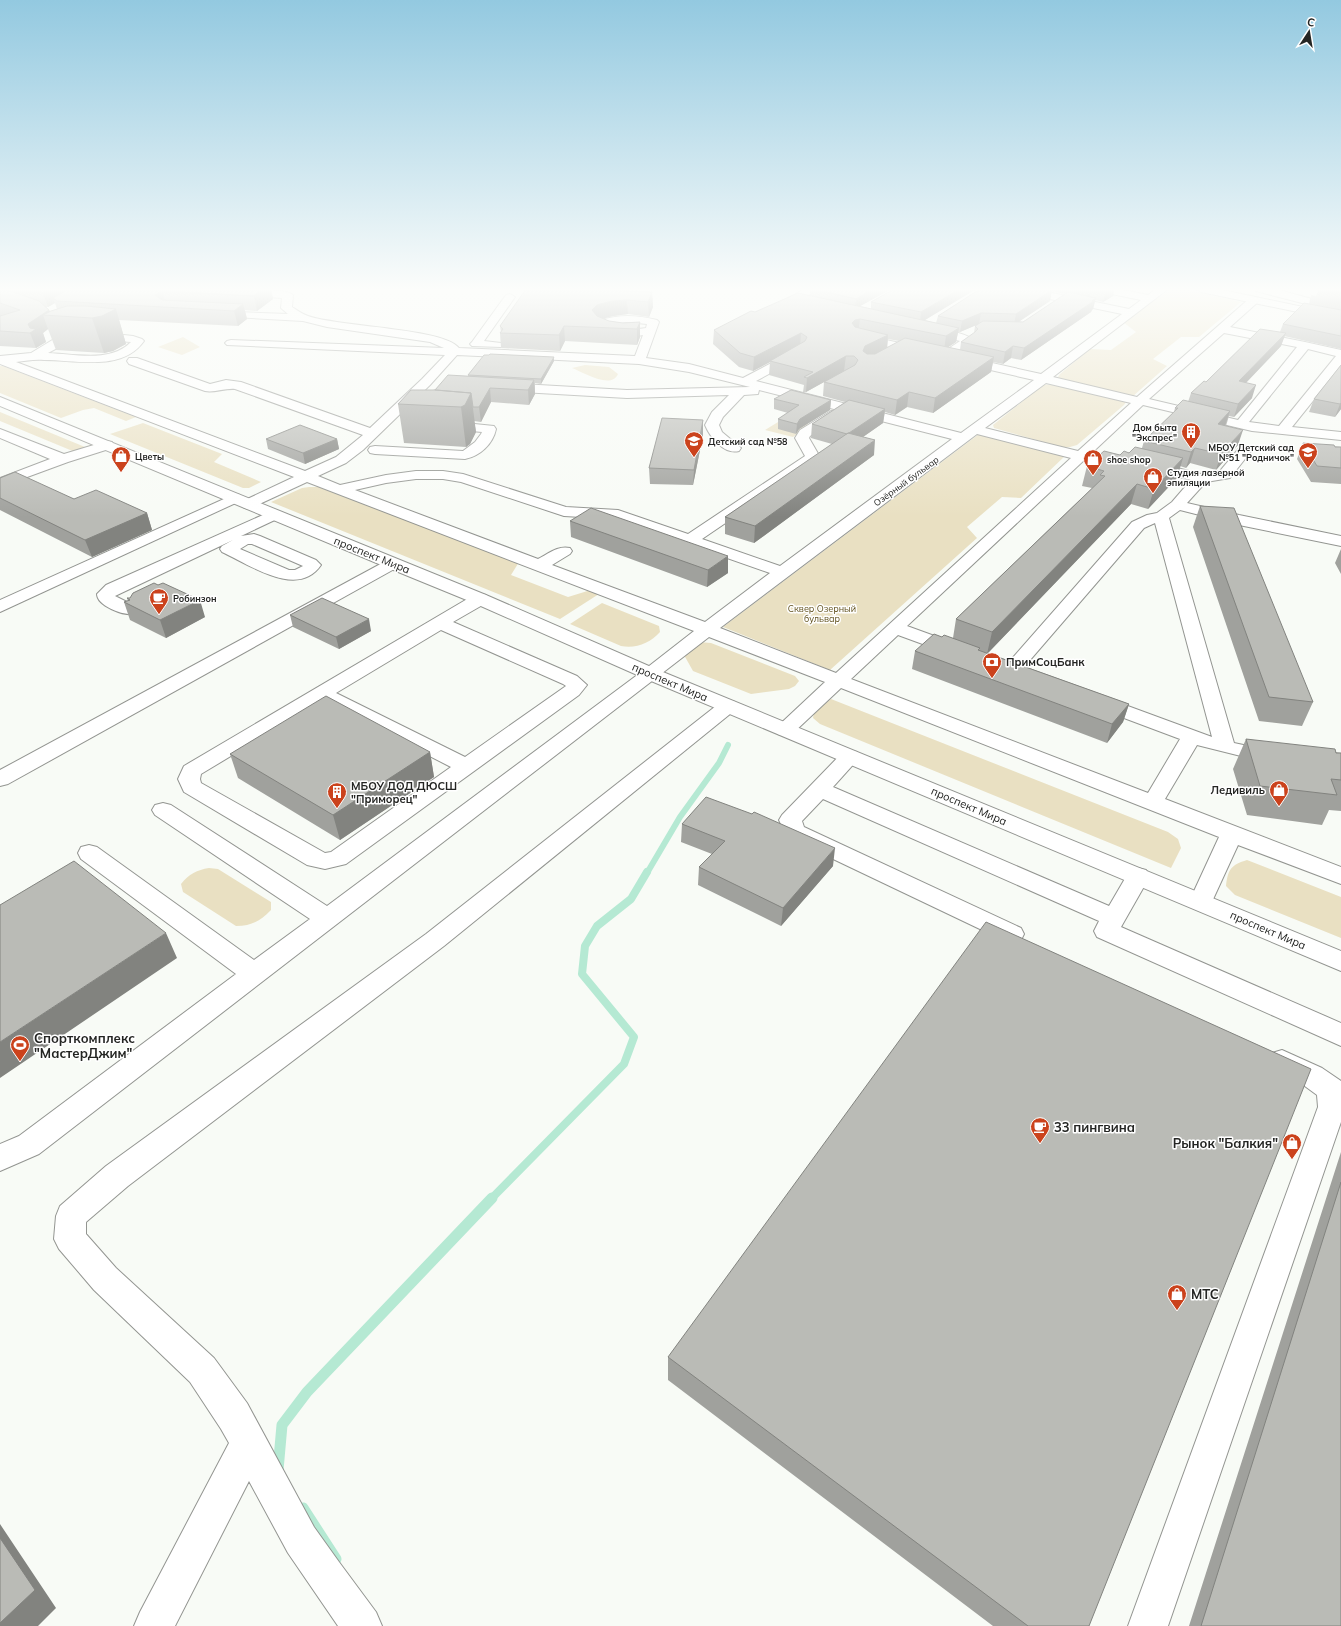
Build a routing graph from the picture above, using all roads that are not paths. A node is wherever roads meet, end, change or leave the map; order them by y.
1 (13, 365) edge
2 (144, 365) edge
3 (442, 365) edge
4 (678, 365) edge
5 (778, 365) edge
6 (986, 365) edge
7 (1061, 365) edge
8 (1181, 365) edge
9 (1291, 365) edge
10 (1335, 365) edge
11 (561, 371) dead end
12 (1043, 378) junction
13 (426, 382) junction
14 (441, 383) edge
15 (496, 386) edge
16 (743, 387) junction
17 (821, 391) dead end
18 (627, 394) junction
19 (808, 398) junction
20 (0, 401) edge
21 (1140, 401) junction
22 (846, 408) junction
23 (432, 424) edge
24 (1247, 425) junction
25 (398, 426) edge
26 (1282, 431) junction
27 (0, 433) edge
28 (373, 434) junction
29 (970, 434) junction
30 (1341, 436) edge
31 (107, 445) junction
32 (1300, 445) dead end
33 (734, 448) dead end
34 (375, 450) junction
35 (1245, 450) dead end
36 (1084, 453) junction
37 (1103, 453) edge
38 (63, 459) junction
39 (1133, 461) edge
40 (306, 477) junction
41 (1201, 478) junction
42 (0, 483) edge
43 (340, 489) junction
44 (242, 501) junction
45 (1177, 505) junction
46 (274, 515) junction
47 (1161, 517) junction
48 (689, 540) junction
49 (1341, 541) edge
50 (564, 551) dead end
51 (392, 564) junction
52 (539, 565) junction
53 (782, 572) junction
54 (480, 599) junction
55 (0, 608) edge
56 (129, 610) edge
57 (440, 623) junction
58 (895, 628) junction
59 (706, 629) junction
60 (974, 657) edge
61 (1011, 670) edge
62 (651, 674) junction
63 (837, 681) junction
64 (321, 693) junction
65 (1083, 697) edge
66 (728, 706) junction
67 (785, 730) junction
68 (1192, 737) junction
69 (1225, 747) junction
70 (850, 757) junction
71 (1289, 760) edge
72 (466, 766) junction
73 (0, 779) edge
74 (819, 789) junction
75 (1152, 803) junction
76 (164, 810) dead end
77 (1232, 834) junction
78 (89, 853) dead end
79 (1138, 876) junction
80 (1341, 876) edge
81 (1201, 902) junction
82 (327, 918) junction
83 (1114, 918) junction
84 (1032, 944) edge
85 (1341, 961) edge
86 (255, 974) junction
87 (1341, 1035) edge
88 (1262, 1052) edge
89 (0, 1158) edge
90 (249, 1443) junction
91 (154, 1626) edge
92 (362, 1626) edge
93 (1148, 1626) edge

1 - 40 street
2 - 28 street
3 - 13 street
4 - 16 street
5 - 16 street
6 - 12 street
7 - 12 street, Озёрный бульвар
8 - 21 street
9 - 24 street
10 - 26 street
11 - 18 street
12 - 21 street
12 - 29 street, Озёрный бульвар
13 - 14 street
13 - 28 street
15 - 18 street
16 - 18 street
16 - 19 street
16 - 33 street
17 - 19 street
19 - 22 street
20 - 31 street, проспект Мира
21 - 24 street
21 - 36 street
22 - 29 street
22 - 48 street
23 - 34 street
24 - 26 street
24 - 32 street
25 - 34 street
26 - 30 street
27 - 38 street
28 - 40 street
29 - 36 street
29 - 53 street, Озёрный бульвар
31 - 38 street
31 - 44 street, проспект Мира
34 - 40 street
35 - 41 street
36 - 37 street
36 - 58 street
38 - 42 street
39 - 41 street
40 - 43 street
40 - 44 street
41 - 45 street
43 - 48 street
43 - 52 street
44 - 46 street, проспект Мира
44 - 55 street
45 - 47 street
45 - 49 street
46 - 51 street, проспект Мира
46 - 56 street
47 - 61 street
47 - 69 street
48 - 53 street
50 - 52 street
51 - 54 street, проспект Мира
51 - 73 street
52 - 59 street
53 - 59 street, Озёрный бульвар
54 - 57 street
54 - 62 street, проспект Мира
57 - 64 street
57 - 72 street
58 - 60 street
58 - 63 street
59 - 62 street, Озёрный бульвар
59 - 63 street
62 - 66 street, проспект Мира
62 - 82 street, Озёрный бульвар
63 - 67 street
63 - 75 street
64 - 72 street
64 - 72 street
65 - 68 street
66 - 67 street, проспект Мира
66 - 90 street
67 - 70 street, проспект Мира
68 - 69 street
68 - 75 street
69 - 71 street
70 - 74 street
70 - 79 street, проспект Мира
74 - 83 street
74 - 84 street
75 - 77 street
76 - 82 street
77 - 80 street
77 - 81 street
78 - 86 street
79 - 81 street, проспект Мира
79 - 83 street
81 - 85 street, проспект Мира
82 - 86 street, Озёрный бульвар
83 - 87 street
86 - 89 street, Озёрный бульвар
88 - 93 street
90 - 91 street
90 - 92 street

